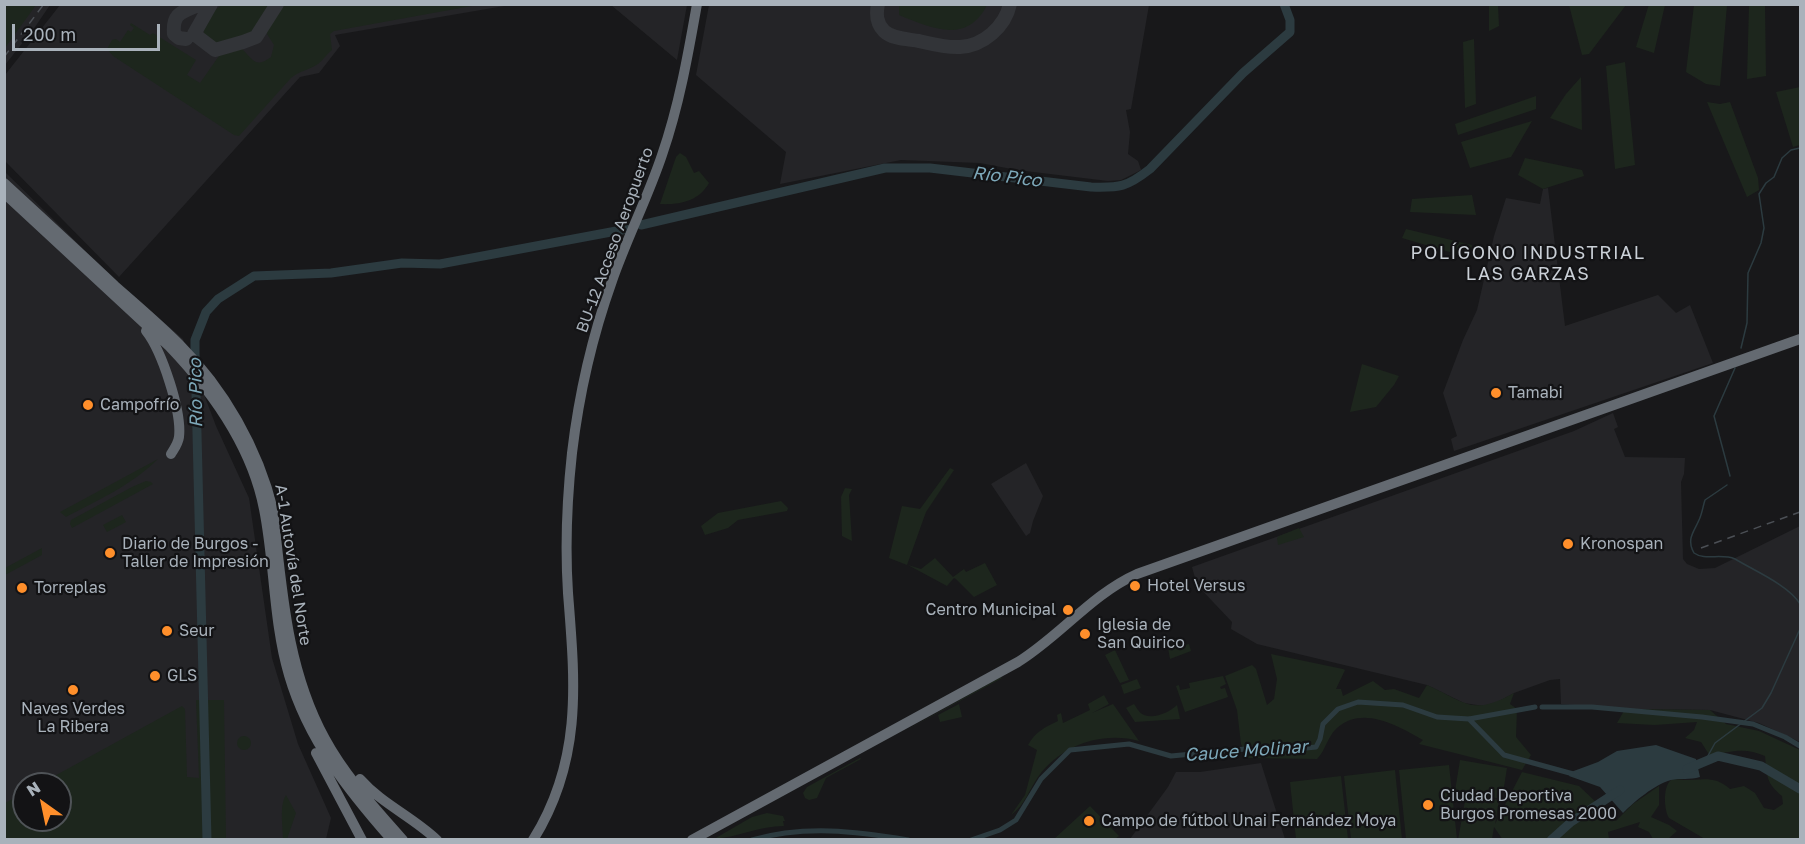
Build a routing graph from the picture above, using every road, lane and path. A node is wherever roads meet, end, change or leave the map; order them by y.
1 (697, 4) edge
2 (4, 183) edge
3 (4, 193) edge
4 (62, 246) junction
5 (1800, 339) edge
6 (171, 454) dead end
7 (301, 698) junction
8 (880, 738) junction
9 (362, 840) edge
10 (392, 840) edge
11 (403, 840) edge
12 (437, 840) edge
13 (533, 840) edge
14 (692, 840) edge
15 (705, 840) edge

1 - 13 highway, BU-12 Acceso Aeropuerto
2 - 7 highway, A-1 Autovía del Norte
3 - 4 highway, A-1 Autovía del Norte
4 - 6 highway
4 - 7 highway, A-1 Autovía del Norte
5 - 8 highway
7 - 9 highway
7 - 10 highway, A-1 Autovía del Norte
7 - 11 highway, A-1 Autovía del Norte
7 - 12 highway
8 - 14 highway
8 - 15 highway

